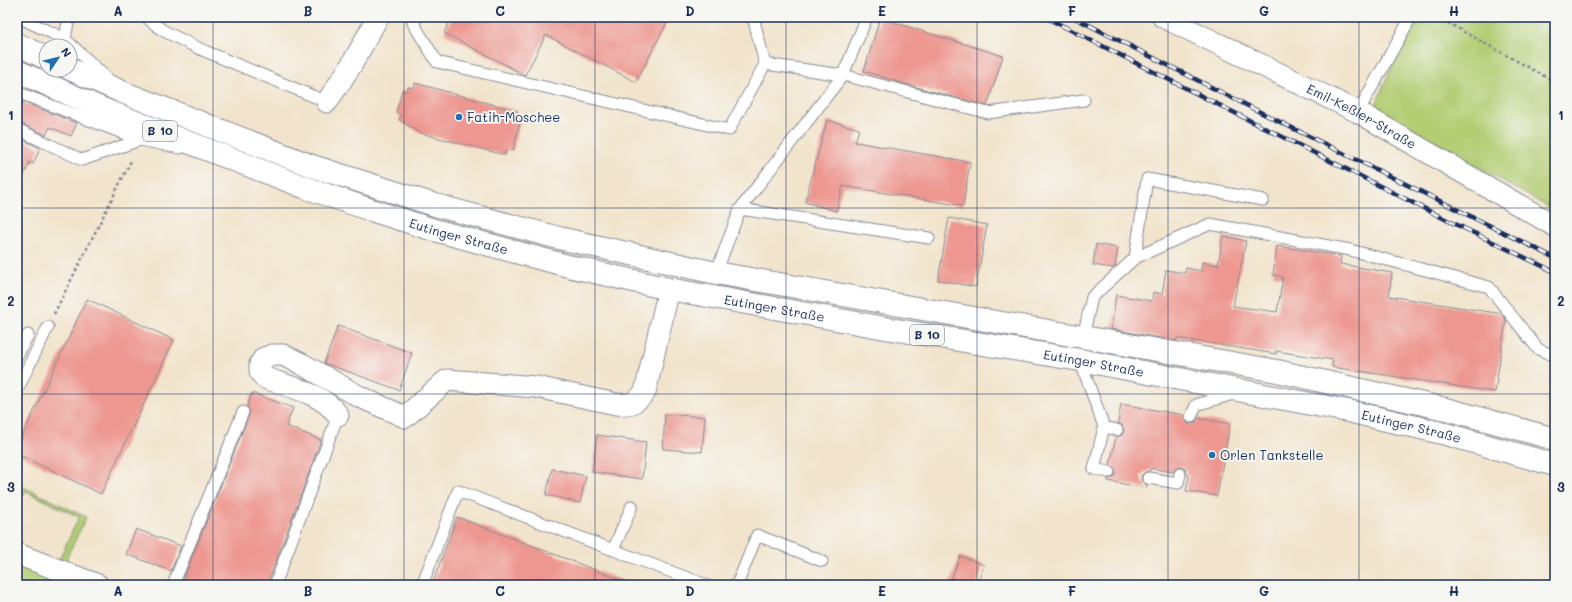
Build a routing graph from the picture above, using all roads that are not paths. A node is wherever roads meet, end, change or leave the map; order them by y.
1 (18, 17) edge
2 (69, 17) edge
3 (146, 17) edge
4 (378, 17) edge
5 (417, 17) edge
6 (753, 17) edge
7 (867, 17) edge
8 (1163, 17) edge
9 (1411, 17) edge
10 (63, 38) edge
11 (65, 38) edge
12 (17, 44) edge
13 (78, 51) edge
14 (38, 54) edge
15 (765, 64) junction
16 (17, 71) edge
17 (78, 73) edge
18 (843, 76) junction
19 (17, 92) edge
20 (122, 92) junction
21 (1084, 100) dead end
22 (327, 102) joint
23 (1358, 112) junction
24 (17, 129) edge
25 (140, 140) junction
26 (224, 156) junction
27 (1263, 200) dead end
28 (740, 209) junction
29 (1555, 226) edge
30 (929, 238) dead end
31 (1135, 258) junction
32 (716, 273) junction
33 (669, 289) junction
34 (48, 327) road end
35 (28, 335) dead end
36 (1083, 337) junction
37 (17, 356) edge
38 (1555, 356) edge
39 (1080, 360) junction
40 (17, 390) edge
41 (1244, 390) junction
42 (243, 412) dead end
43 (338, 415) joint
44 (1191, 417) dead end
45 (1104, 427) junction
46 (1117, 430) dead end
47 (1555, 439) edge
48 (1555, 465) edge
49 (1109, 472) dead end
50 (1180, 474) dead end
51 (1148, 478) dead end
52 (632, 506) dead end
53 (613, 550) junction
54 (17, 554) edge
55 (822, 561) dead end
56 (105, 584) edge
57 (173, 585) edge
58 (275, 585) edge
59 (422, 585) edge
60 (706, 585) edge
61 (737, 585) edge

1 - 10 lane
2 - 11 lane
3 - 22 lane
4 - 22 street
5 - 15 lane
6 - 15 lane
7 - 18 lane
8 - 23 street, Emil-Keßler-Straße
9 - 23 lane
12 - 14 main road
13 - 20 lane
15 - 18 lane
16 - 26 main road, Eutinger Straße / B 10
17 - 20 main road, Eutinger Straße / B 10
18 - 21 lane
18 - 28 lane
19 - 25 lane
20 - 32 main road, Eutinger Straße / B 10
23 - 29 street, Emil-Keßler-Straße
24 - 25 lane
25 - 26 lane
26 - 33 main road, Eutinger Straße / B 10
27 - 31 lane
28 - 30 lane
28 - 32 lane
31 - 36 lane
31 - 38 lane
32 - 36 main road, Eutinger Straße / B 10
33 - 39 main road, Eutinger Straße / B 10
33 - 43 street
34 - 40 lane
35 - 37 lane
36 - 47 main road, Eutinger Straße / B 10
39 - 41 main road, Eutinger Straße / B 10
39 - 45 lane
41 - 44 lane
41 - 48 main road, Eutinger Straße / B 10
42 - 57 lane
43 - 58 lane
45 - 46 lane
45 - 49 lane
50 - 51 lane
52 - 53 lane
53 - 59 lane
53 - 60 lane
54 - 56 street
55 - 61 lane

